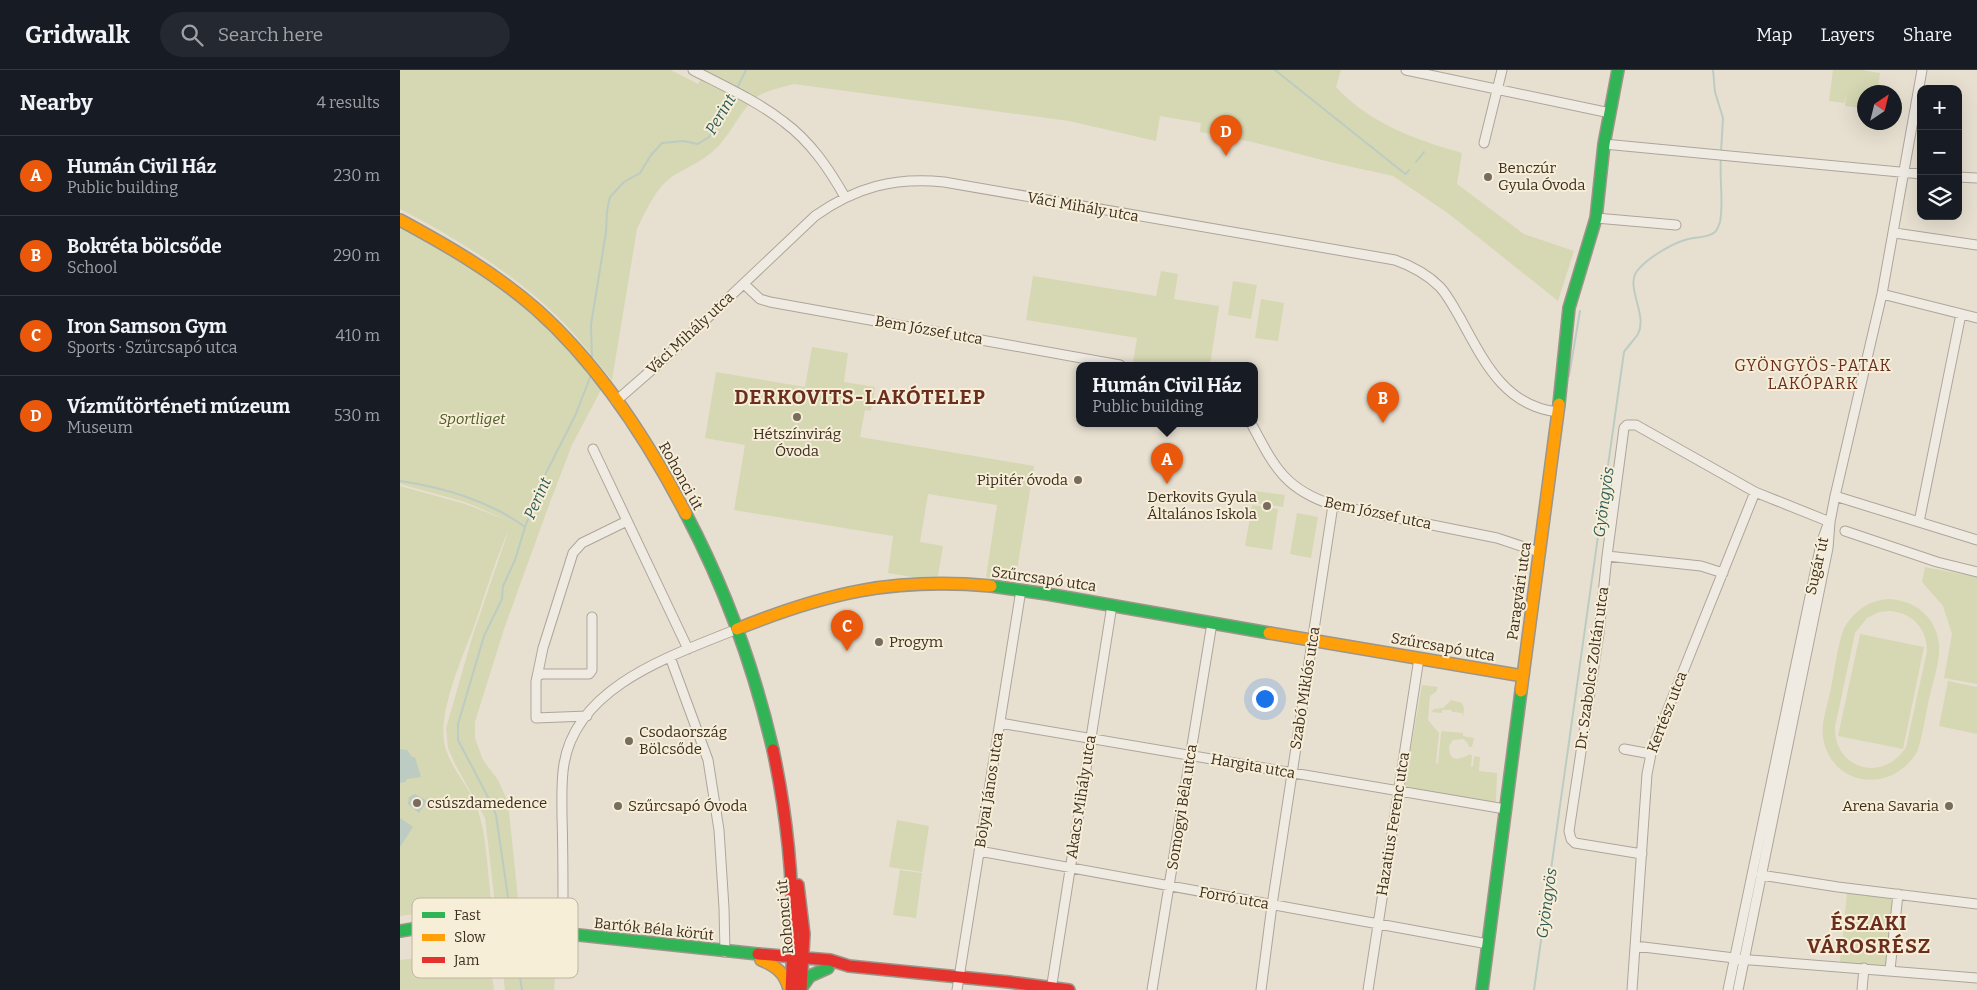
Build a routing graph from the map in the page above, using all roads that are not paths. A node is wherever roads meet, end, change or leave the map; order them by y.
1 (693, 70) edge
2 (1406, 70) edge
3 (1502, 70) edge
4 (1618, 70) edge
5 (1922, 70) edge
6 (1498, 90) junction
7 (1610, 113) junction
8 (1484, 143) dead end
9 (1604, 144) junction
10 (1904, 173) junction
11 (1917, 174) edge
12 (1962, 177) edge
13 (1977, 178) edge
14 (845, 197) junction
15 (1596, 218) junction
16 (400, 220) edge
17 (1676, 225) dead end
18 (1895, 233) junction
19 (1977, 245) edge
20 (744, 284) junction
21 (1882, 294) junction
22 (1961, 314) junction
23 (1977, 318) edge
24 (1103, 362) edge
25 (616, 401) junction
26 (1558, 412) junction
27 (1253, 427) edge
28 (593, 449) dead end
29 (1755, 492) junction
30 (1834, 496) junction
31 (1333, 505) junction
32 (628, 521) junction
33 (1830, 522) junction
34 (1919, 522) junction
35 (1845, 532) dead end
36 (1977, 540) edge
37 (1539, 552) junction
38 (1607, 556) junction
39 (1722, 572) junction
40 (1977, 572) edge
41 (1021, 590) junction
42 (1112, 605) junction
43 (592, 617) dead end
44 (1212, 623) junction
45 (737, 629) junction
46 (1312, 640) junction
47 (688, 649) junction
48 (670, 657) junction
49 (1419, 658) junction
50 (1522, 676) junction
51 (537, 677) junction
52 (587, 716) junction
53 (1000, 723) junction
54 (1091, 738) junction
55 (1624, 749) dead end
56 (1651, 754) junction
57 (1190, 755) junction
58 (1292, 773) junction
59 (1399, 791) junction
60 (1505, 809) junction
61 (789, 842) junction
62 (979, 851) junction
63 (1642, 854) junction
64 (1070, 868) junction
65 (1761, 874) junction
66 (1169, 886) junction
67 (1898, 894) junction
68 (563, 898) edge
69 (792, 898) junction
70 (1977, 904) edge
71 (1272, 905) junction
72 (1378, 925) junction
73 (804, 934) junction
74 (578, 935) edge
75 (1488, 944) junction
76 (1634, 946) junction
77 (725, 952) junction
78 (764, 957) junction
79 (1739, 958) junction
80 (798, 961) junction
81 (829, 964) junction
82 (1864, 968) junction
83 (1890, 970) junction
84 (959, 977) junction
85 (1977, 978) edge
86 (1052, 988) edge
87 (796, 989) edge
88 (957, 990) edge
89 (1069, 990) edge
90 (1152, 990) edge
91 (1261, 990) edge
92 (1368, 990) edge
93 (1482, 990) edge
94 (1632, 990) edge
95 (1728, 990) edge
96 (1738, 990) edge
97 (1862, 990) edge

1 - 14 street
2 - 6 street
3 - 6 street
4 - 7 street, Paragvári utca
5 - 10 street
6 - 7 street
6 - 8 street
7 - 9 street, Paragvári utca
9 - 10 street
9 - 15 street, Paragvári utca
10 - 11 street
10 - 18 street
12 - 13 street
14 - 20 street, Váci Mihály utca
14 - 26 street, Váci Mihály utca
15 - 17 street
15 - 26 street, Paragvári utca
16 - 25 street, Rohonci út
18 - 19 street
18 - 21 street
20 - 24 street, Bem József utca
20 - 25 street, Váci Mihály utca
21 - 22 street
21 - 30 street
22 - 23 street
22 - 34 street
25 - 45 street, Rohonci út
26 - 37 street, Paragvári utca
27 - 31 street, Bem József utca
28 - 32 street
29 - 33 street
29 - 38 street, Dr. Szabolcs Zoltán utca
29 - 39 street, Kertész utca
30 - 33 street
30 - 34 street
31 - 37 street, Bem József utca
31 - 46 street, Szabó Miklós utca
32 - 47 street
32 - 51 street
33 - 65 street, Sugár út
33 - 79 street, Sugár út
34 - 36 street
35 - 40 street
37 - 50 street, Paragvári utca
38 - 39 street
38 - 63 street, Dr. Szabolcs Zoltán utca
39 - 56 street, Kertész utca
41 - 42 street, Szűrcsapó utca
41 - 45 street, Szűrcsapó utca
41 - 53 street, Bolyai János utca
42 - 44 street, Szűrcsapó utca
42 - 54 street, Akacs Mihály utca
43 - 51 street
44 - 46 street, Szűrcsapó utca
44 - 57 street, Somogyi Béla utca
45 - 47 street, Szűrcsapó utca
45 - 61 street, Rohonci út
46 - 49 street, Szűrcsapó utca
46 - 58 street, Szabó Miklós utca
47 - 48 street, Szűrcsapó utca
48 - 52 street, Szűrcsapó utca
48 - 77 street
49 - 50 street, Szűrcsapó utca
49 - 59 street, Hazatius Ferenc utca
50 - 60 street, Paragvári utca
51 - 52 street
52 - 68 street, Szűrcsapó utca
53 - 54 street, Hargita utca
53 - 62 street, Bolyai János utca
54 - 57 street, Hargita utca
54 - 64 street, Akacs Mihály utca
55 - 56 street
56 - 63 street, Kertész utca
57 - 58 street, Hargita utca
57 - 66 street, Somogyi Béla utca
58 - 59 street, Hargita utca
58 - 71 street, Szabó Miklós utca
59 - 60 street, Hargita utca
59 - 72 street, Hazatius Ferenc utca
60 - 75 street, Paragvári utca
61 - 69 street, Rohonci út
61 - 73 street, Rohonci út
62 - 64 street, Forró utca
62 - 84 street, Bolyai János utca
63 - 76 street, Kertész utca
64 - 66 street, Forró utca
64 - 86 street, Akacs Mihály utca
65 - 67 street
65 - 79 street, Sugár út
66 - 71 street, Forró utca
66 - 90 street, Somogyi Béla utca
67 - 70 street
67 - 83 street
69 - 78 street
69 - 80 street, Rohonci út
71 - 72 street, Forró utca
71 - 91 street, Szabó Miklós utca
72 - 75 street, Forró utca
72 - 92 street, Hazatius Ferenc utca
73 - 80 street, Rohonci út
73 - 81 street
74 - 77 street, Bartók Béla körút
75 - 93 street, Paragvári utca
76 - 79 street
76 - 94 street, Kertész utca
77 - 78 street, Bartók Béla körút
78 - 80 street, Bartók Béla körút
78 - 87 street
79 - 82 street
79 - 95 street, Sugár út
79 - 96 street, Sugár út
80 - 81 street, Bartók Béla körút
80 - 87 street, Rohonci út
81 - 84 street, Bartók Béla körút
81 - 87 street
82 - 83 street
82 - 97 street
83 - 85 street
84 - 86 street, Bartók Béla körút
84 - 88 street, Bolyai János utca
86 - 89 street, Bartók Béla körút

